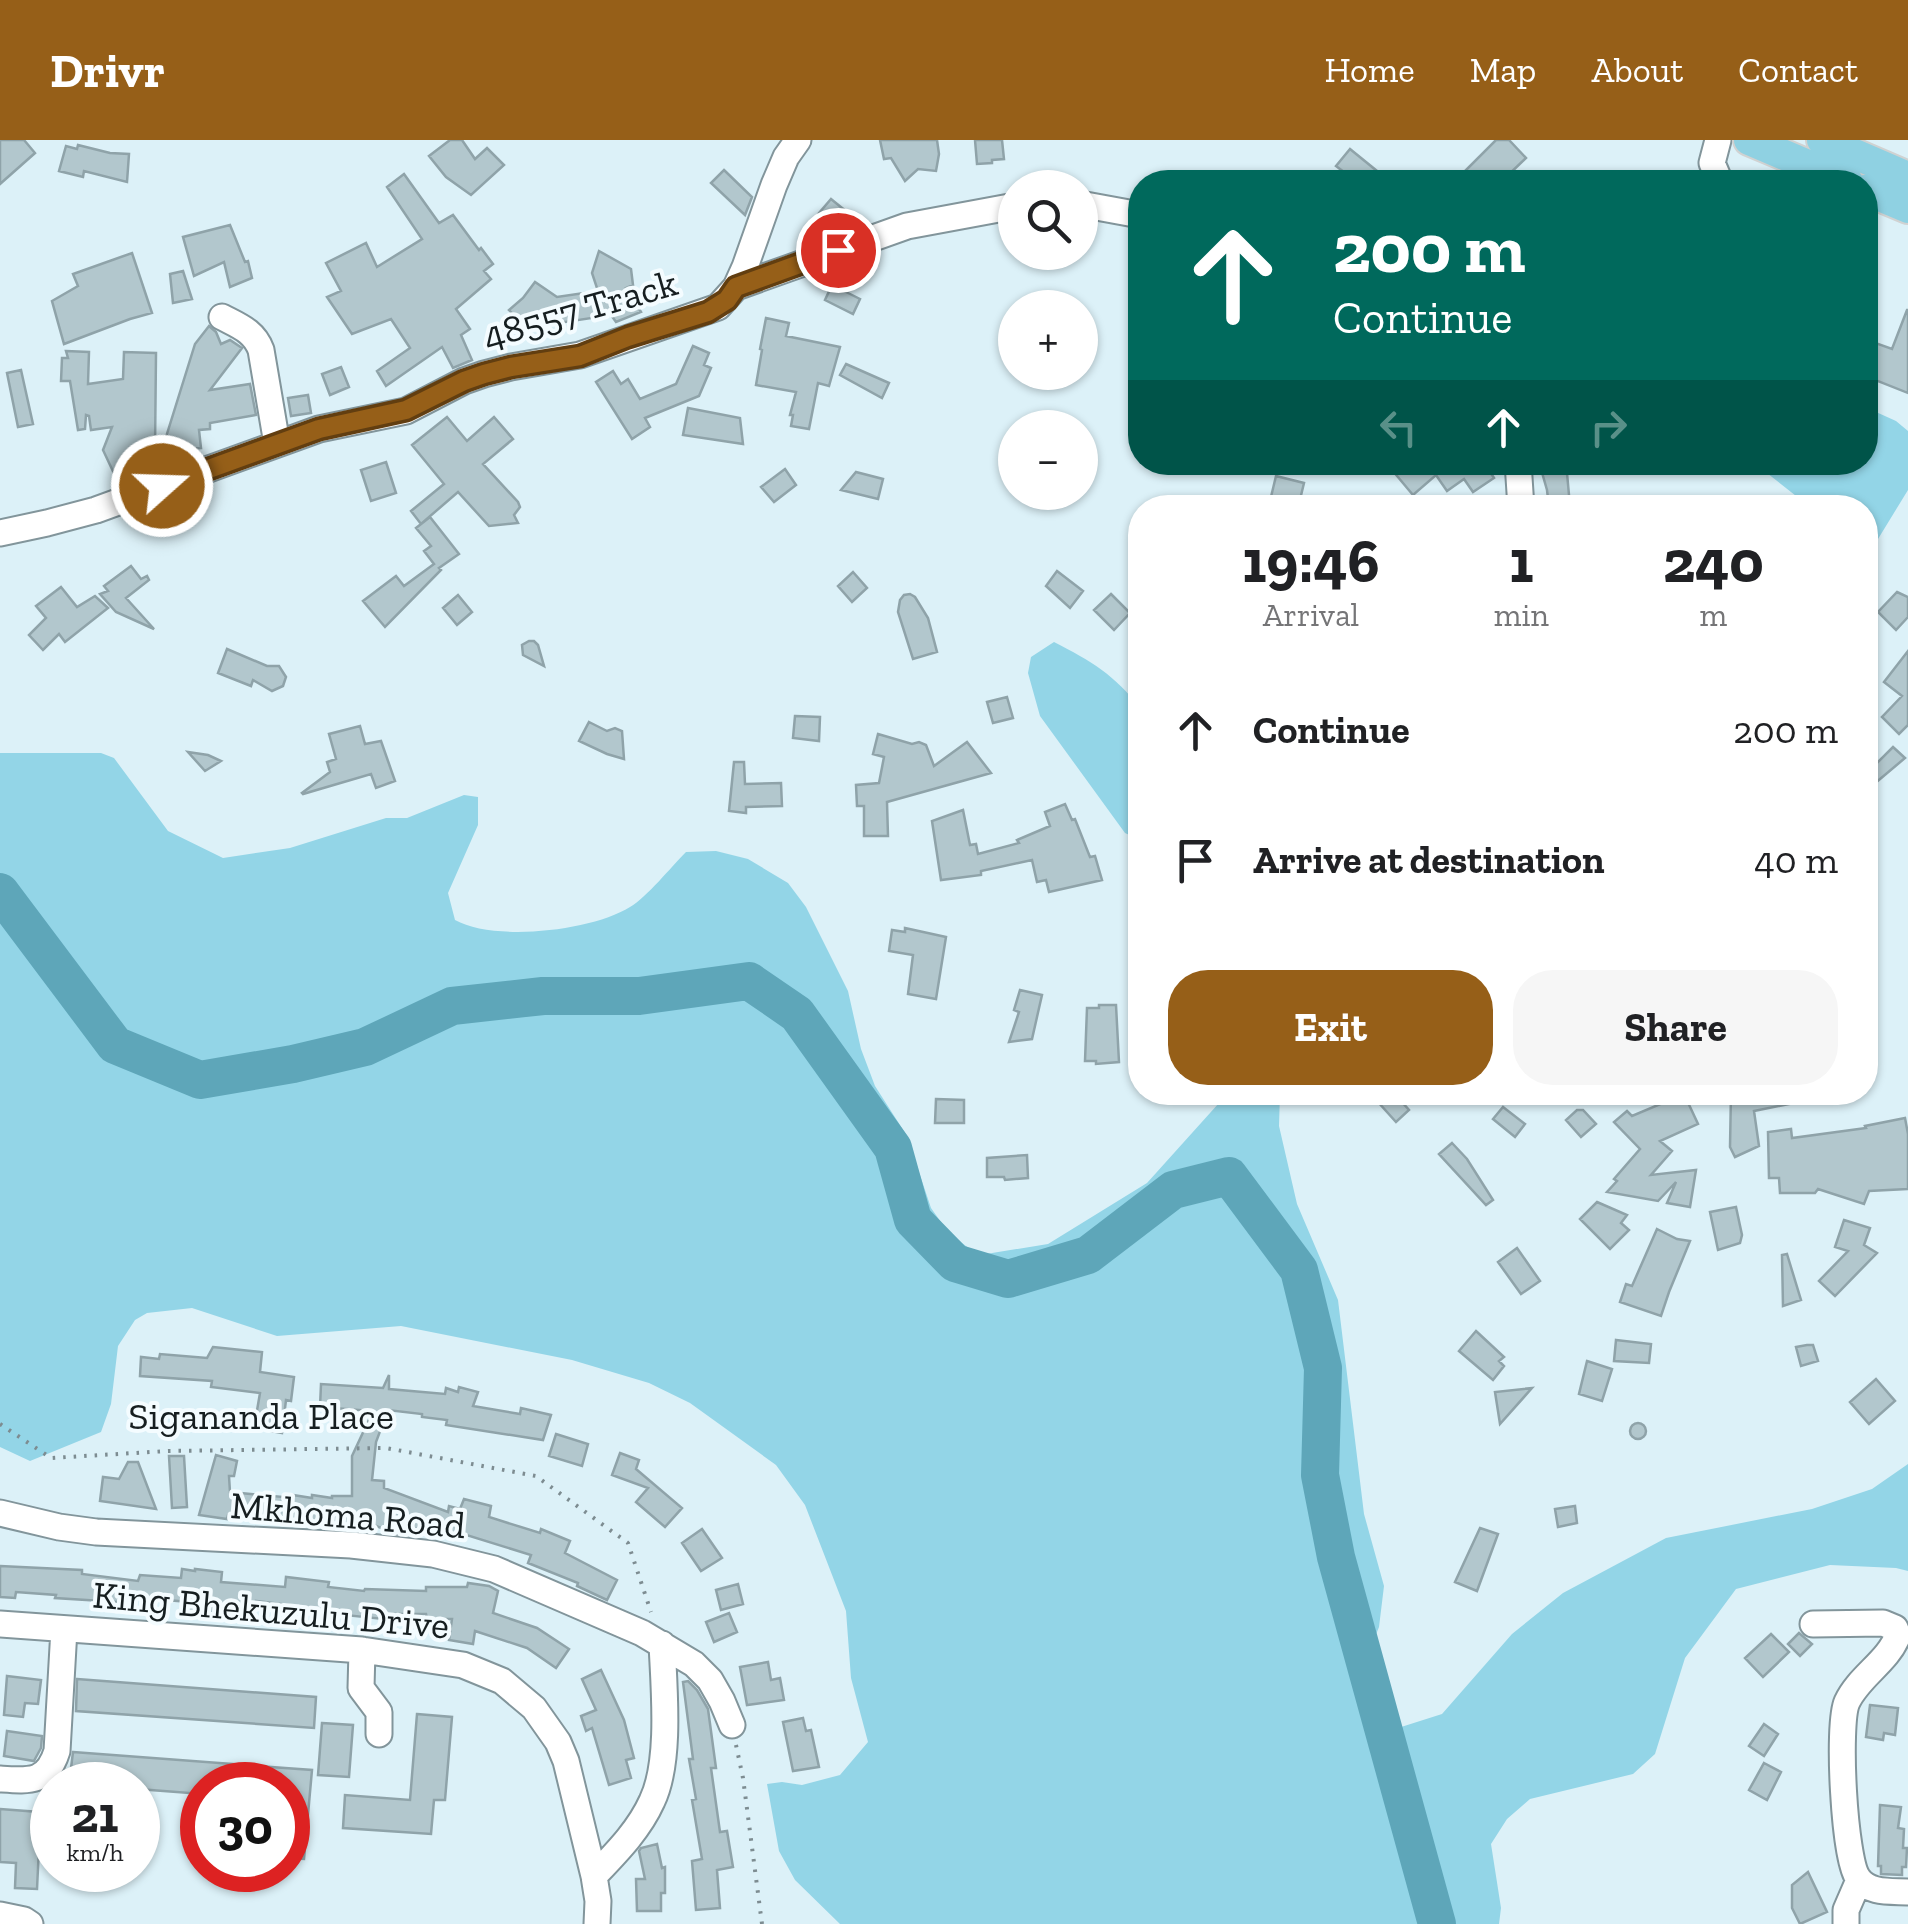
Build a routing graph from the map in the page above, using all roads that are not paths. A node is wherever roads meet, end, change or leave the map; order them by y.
1 (798, 140) edge
2 (1718, 140) edge
3 (1749, 140) edge
4 (1822, 140) edge
5 (1715, 170) edge
6 (1820, 170) edge
7 (1908, 177) edge
8 (1878, 195) edge
9 (1098, 207) edge
10 (1908, 208) edge
11 (998, 209) edge
12 (1128, 213) edge
13 (736, 287) junction
14 (222, 317) dead end
15 (277, 444) junction
16 (0, 533) edge
17 (0, 1513) edge
18 (0, 1624) edge
19 (1813, 1624) dead end
20 (64, 1629) junction
21 (662, 1644) junction
22 (362, 1650) junction
23 (732, 1726) road end
24 (379, 1734) dead end
25 (0, 1779) edge
26 (594, 1876) junction
27 (1858, 1880) junction
28 (1908, 1892) edge
29 (0, 1915) edge
30 (30, 1924) edge
31 (597, 1924) edge
32 (1846, 1924) edge

1 - 13 street, 48557 Track
2 - 5 street
3 - 6 main road
4 - 7 main road
8 - 10 main road
9 - 12 street
11 - 13 street
13 - 15 street, 48557 Track
14 - 15 street
15 - 16 street, 48557 Track
17 - 21 street, Mkhoma Road
18 - 20 street, King Bhekuzulu Drive
19 - 27 street
20 - 22 street, King Bhekuzulu Drive
20 - 25 street
21 - 23 street, Mkhoma Road
21 - 26 street
22 - 24 street
22 - 26 street, King Bhekuzulu Drive
26 - 31 street, King Bhekuzulu Drive
27 - 28 street
27 - 32 street
29 - 30 street

